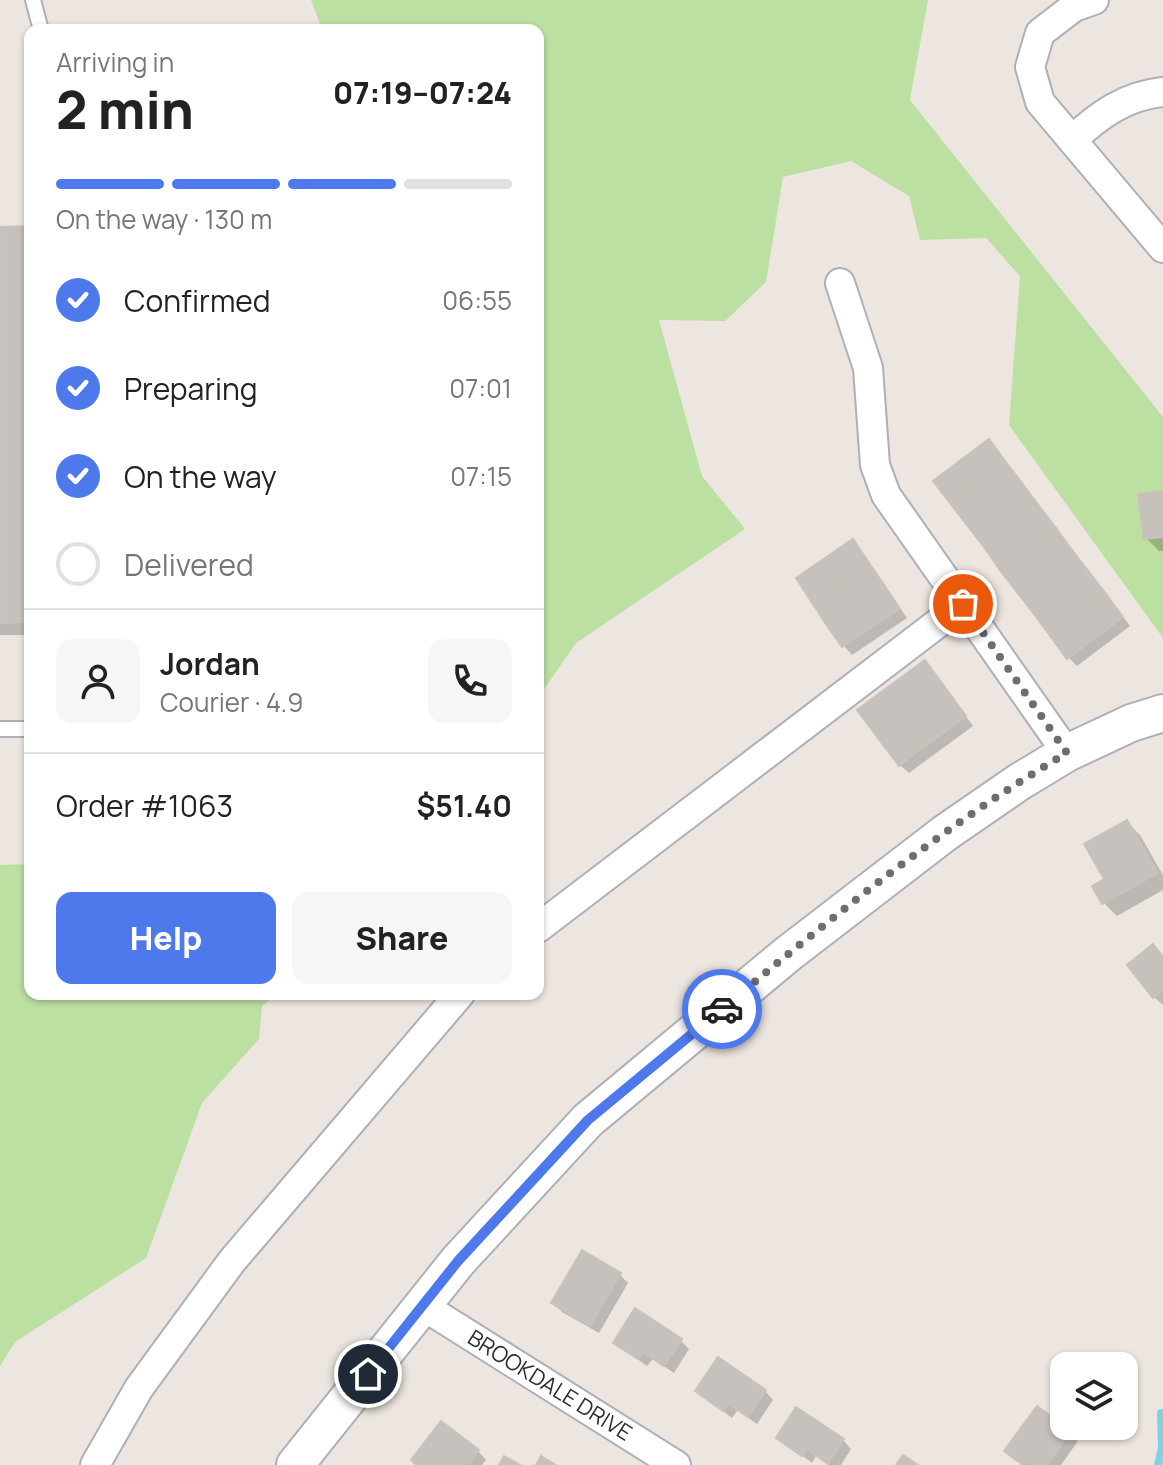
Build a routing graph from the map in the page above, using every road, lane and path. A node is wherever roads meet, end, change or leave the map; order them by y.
1 (33, 0) edge
2 (1094, 0) edge
3 (39, 24) edge
4 (1163, 92) edge
5 (1072, 140) junction
6 (1163, 248) edge
7 (840, 283) dead end
8 (963, 604) junction
9 (1163, 713) edge
10 (0, 729) edge
11 (24, 729) edge
12 (1067, 753) junction
13 (544, 923) edge
14 (455, 1000) edge
15 (423, 1306) junction
16 (95, 1465) edge
17 (295, 1465) edge
18 (676, 1465) edge

1 - 3 lane
2 - 5 street
4 - 5 street
5 - 6 street
7 - 8 street
8 - 12 street
8 - 13 street
9 - 12 street
10 - 11 lane
12 - 15 street
14 - 16 street
15 - 17 street
15 - 18 street, BROOKDALE DRIVE

